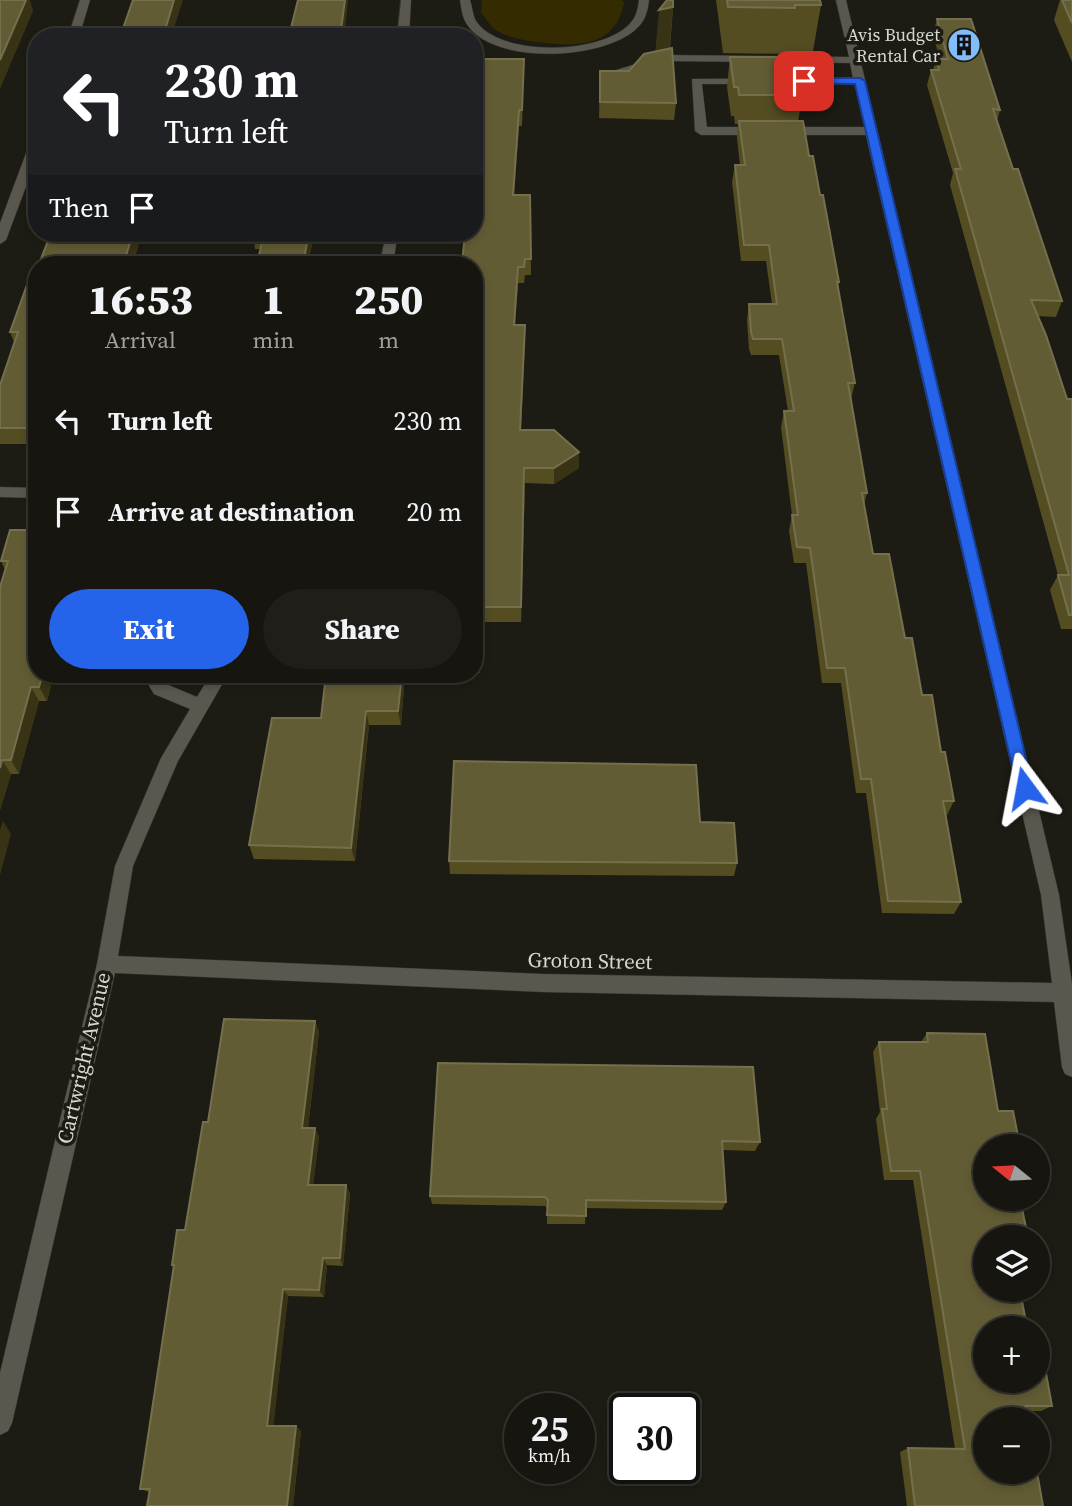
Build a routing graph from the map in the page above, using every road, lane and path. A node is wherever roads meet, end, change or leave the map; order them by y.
1 (85, 0) edge
2 (406, 0) edge
3 (465, 0) edge
4 (644, 0) edge
5 (842, 0) edge
6 (76, 28) edge
7 (403, 28) edge
8 (477, 28) edge
9 (483, 33) edge
10 (855, 60) junction
11 (619, 71) edge
12 (860, 81) junction
13 (872, 131) junction
14 (28, 164) edge
15 (0, 240) edge
16 (0, 492) edge
17 (28, 493) edge
18 (156, 683) edge
19 (215, 683) edge
20 (202, 706) junction
21 (107, 964) junction
22 (1067, 993) edge
23 (1072, 1067) edge
24 (8, 1350) edge
25 (0, 1423) edge

1 - 6 street
2 - 7 street
3 - 8 street
4 - 9 street
5 - 10 street
10 - 11 street
10 - 12 street
12 - 13 street
12 - 13 street
13 - 22 street
14 - 15 street
16 - 17 street
18 - 20 street
19 - 20 street, Cartwright Avenue
20 - 21 street, Cartwright Avenue
21 - 22 street, Groton Street
21 - 24 street, Cartwright Avenue
22 - 23 street
24 - 25 street, Cartwright Avenue

